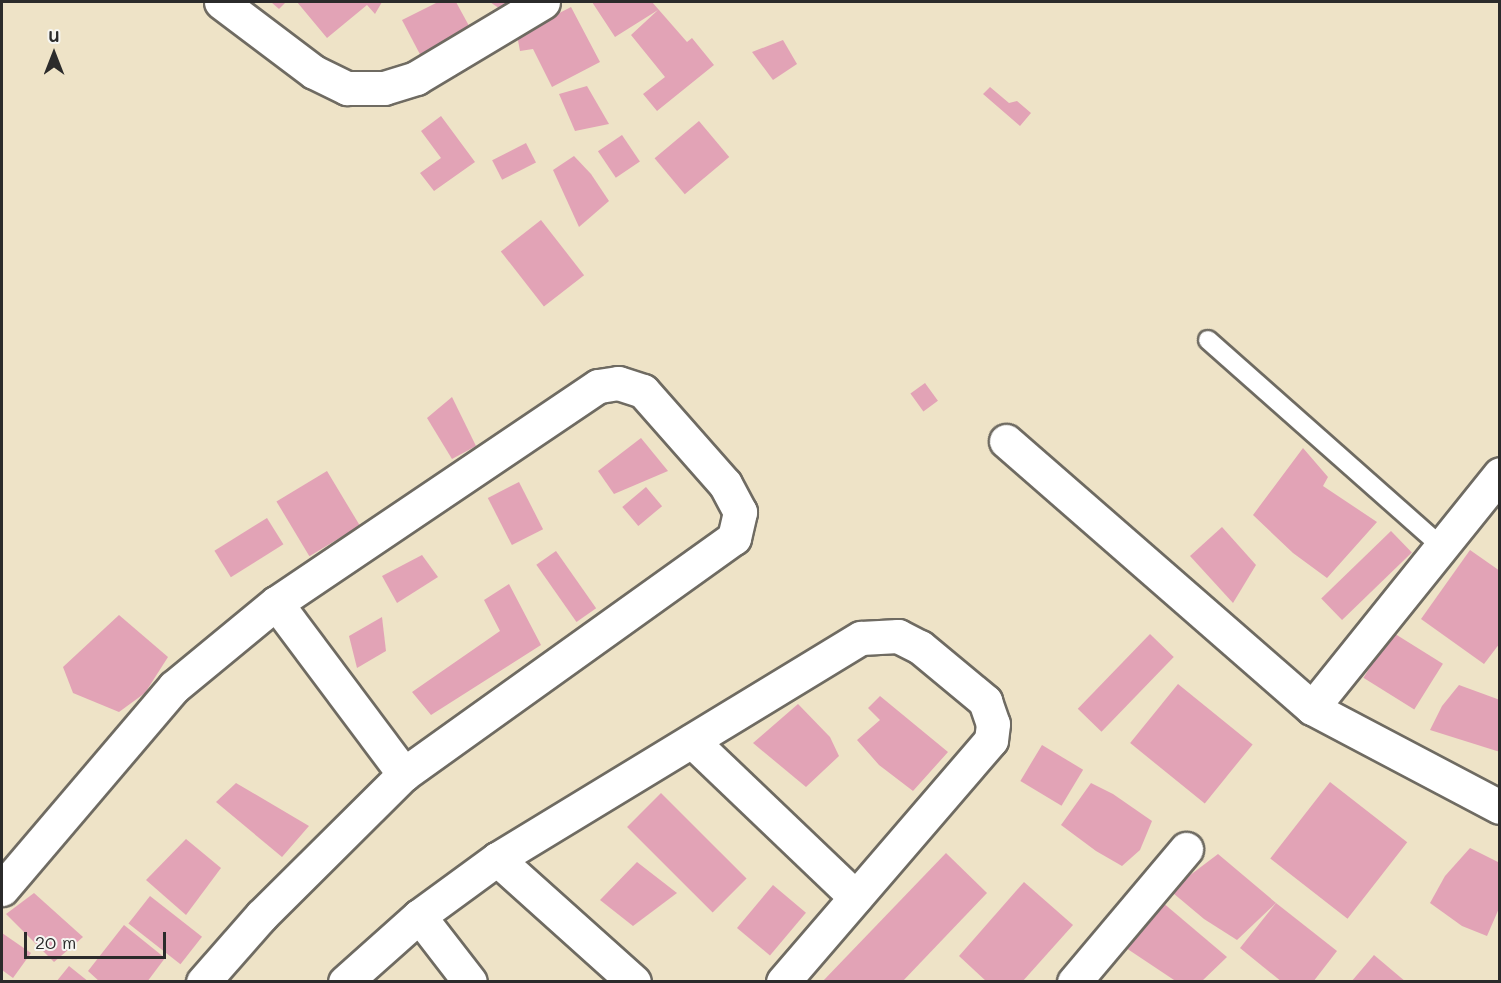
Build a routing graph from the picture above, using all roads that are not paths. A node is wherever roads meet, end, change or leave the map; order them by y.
1 (221, 2) edge
2 (543, 2) edge
3 (1208, 340) dead end
4 (1006, 441) dead end
5 (1500, 474) edge
6 (1440, 545) junction
7 (276, 603) junction
8 (1312, 708) junction
9 (692, 741) junction
10 (404, 774) junction
11 (1500, 807) edge
12 (1186, 849) dead end
13 (496, 860) junction
14 (2, 889) edge
15 (855, 897) junction
16 (419, 916) junction
17 (203, 981) edge
18 (345, 981) edge
19 (470, 981) edge
20 (634, 981) edge
21 (783, 981) edge
22 (1074, 981) edge

1 - 2 street
3 - 6 lane
4 - 8 street
5 - 6 street
6 - 8 street
7 - 10 street
7 - 10 street
7 - 14 street
8 - 11 street
9 - 13 street
9 - 15 street
9 - 15 street
10 - 17 street
12 - 22 street
13 - 16 street
13 - 20 street
15 - 21 street
16 - 18 street
16 - 19 street

